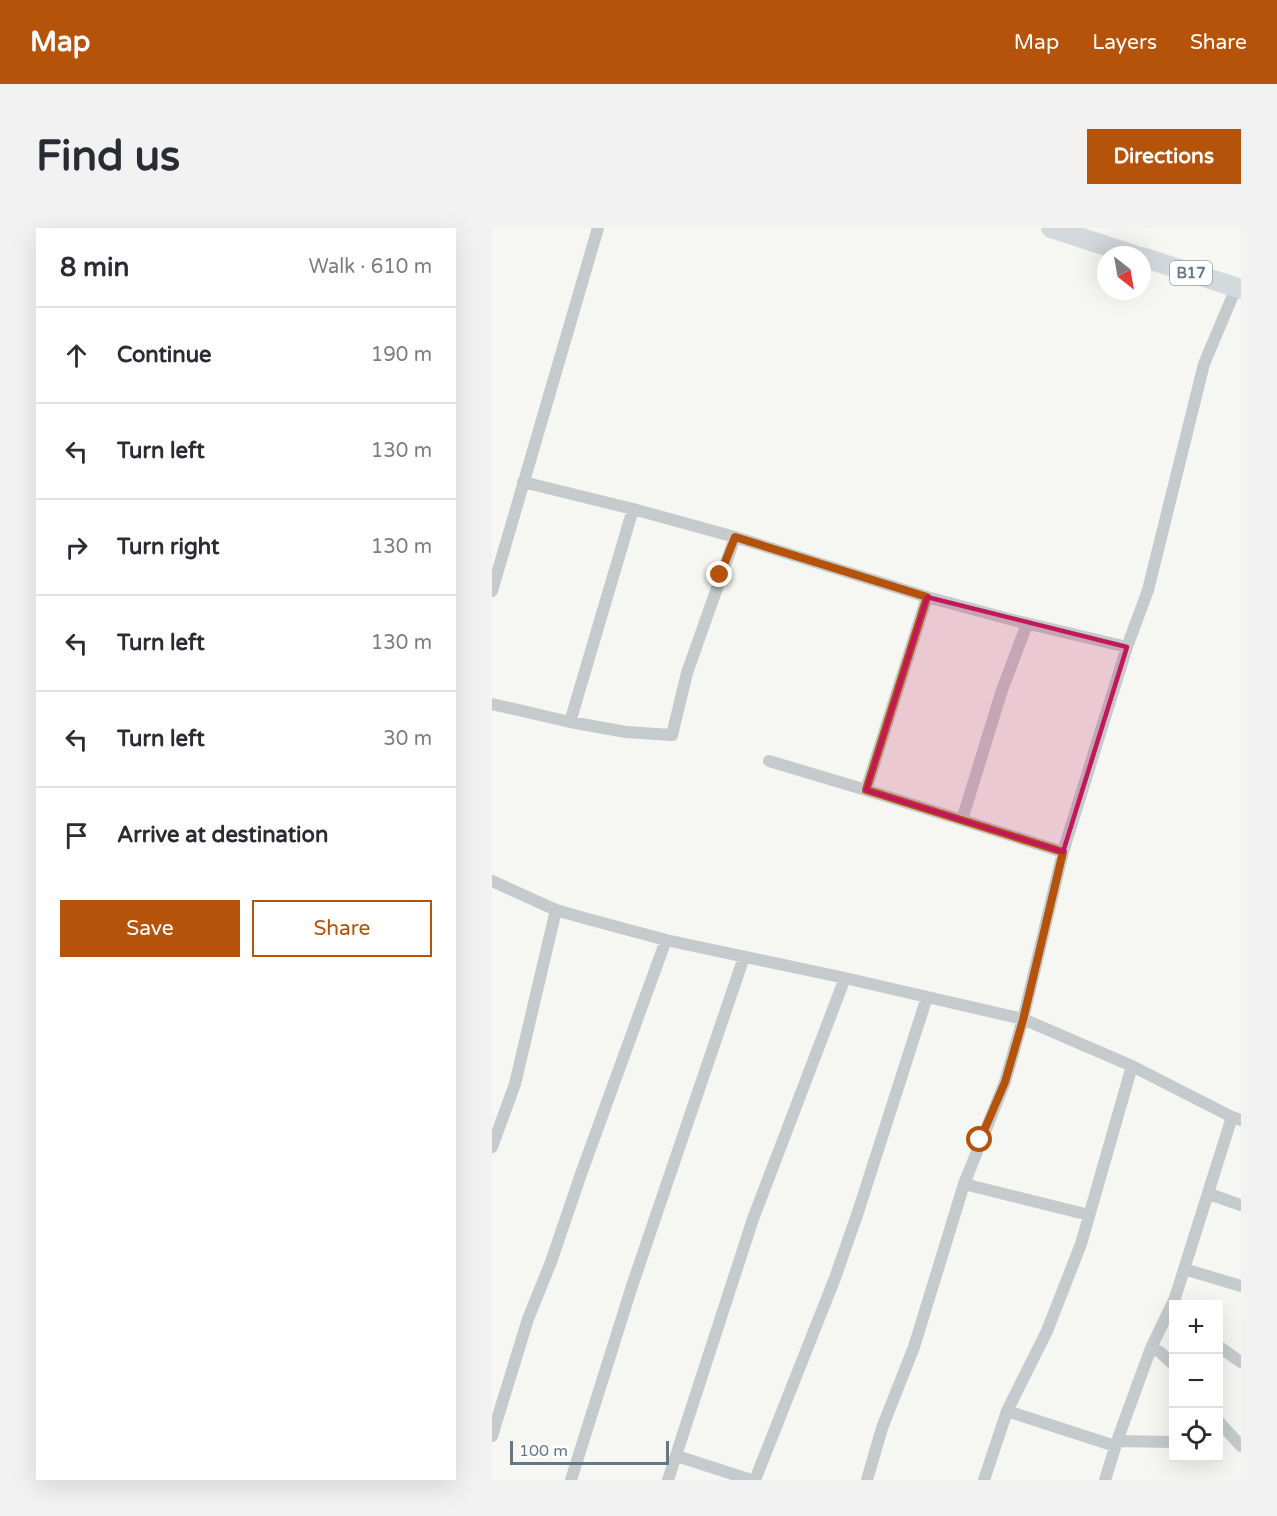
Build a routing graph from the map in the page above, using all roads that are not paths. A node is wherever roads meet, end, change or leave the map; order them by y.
1 (598, 228) edge
2 (1051, 228) edge
3 (1106, 246) edge
4 (1151, 260) edge
5 (1238, 288) edge
6 (523, 482) junction
7 (633, 508) junction
8 (735, 537) junction
9 (492, 591) edge
10 (927, 597) junction
11 (1027, 624) junction
12 (1127, 647) junction
13 (492, 704) edge
14 (570, 722) junction
15 (769, 760) dead end
16 (866, 790) junction
17 (962, 820) junction
18 (1063, 852) junction
19 (492, 881) edge
20 (556, 910) junction
21 (666, 940) junction
22 (744, 957) junction
23 (845, 978) junction
24 (927, 997) junction
25 (1023, 1020) junction
26 (1132, 1066) junction
27 (1237, 1119) edge
28 (492, 1147) edge
29 (964, 1184) junction
30 (1209, 1194) junction
31 (1241, 1205) edge
32 (1089, 1215) junction
33 (1184, 1269) junction
34 (1241, 1286) edge
35 (1168, 1330) edge
36 (1223, 1347) edge
37 (1151, 1348) junction
38 (1169, 1361) edge
39 (1241, 1362) edge
40 (1007, 1411) junction
41 (1223, 1429) edge
42 (492, 1436) edge
43 (1169, 1442) edge
44 (1116, 1443) junction
45 (1241, 1446) edge
46 (676, 1456) junction
47 (571, 1480) edge
48 (668, 1480) edge
49 (753, 1480) edge
50 (867, 1480) edge
51 (984, 1480) edge
52 (1105, 1480) edge

1 - 6 street
2 - 3 main road
4 - 5 main road, B17
5 - 12 street
6 - 7 street
6 - 9 street
7 - 8 street
7 - 14 street
8 - 10 street
8 - 14 street
10 - 11 street
10 - 16 street
11 - 12 street
11 - 17 street
12 - 18 street
13 - 14 street
15 - 16 street
16 - 17 street
17 - 18 street
18 - 25 street
19 - 20 street
20 - 21 street
20 - 28 street
21 - 22 street
21 - 42 street
22 - 23 street
22 - 47 street
23 - 24 street
23 - 46 street
24 - 25 street
24 - 49 street
25 - 26 street
25 - 29 street
26 - 27 street
26 - 32 street
27 - 30 street
29 - 32 street
29 - 50 street
30 - 31 street
30 - 33 street
32 - 40 street
33 - 34 street
33 - 35 street
35 - 37 street
36 - 39 street
37 - 38 street
37 - 44 street
40 - 44 street
40 - 51 street
41 - 45 street
43 - 44 street
44 - 52 street
46 - 48 street
46 - 49 street

